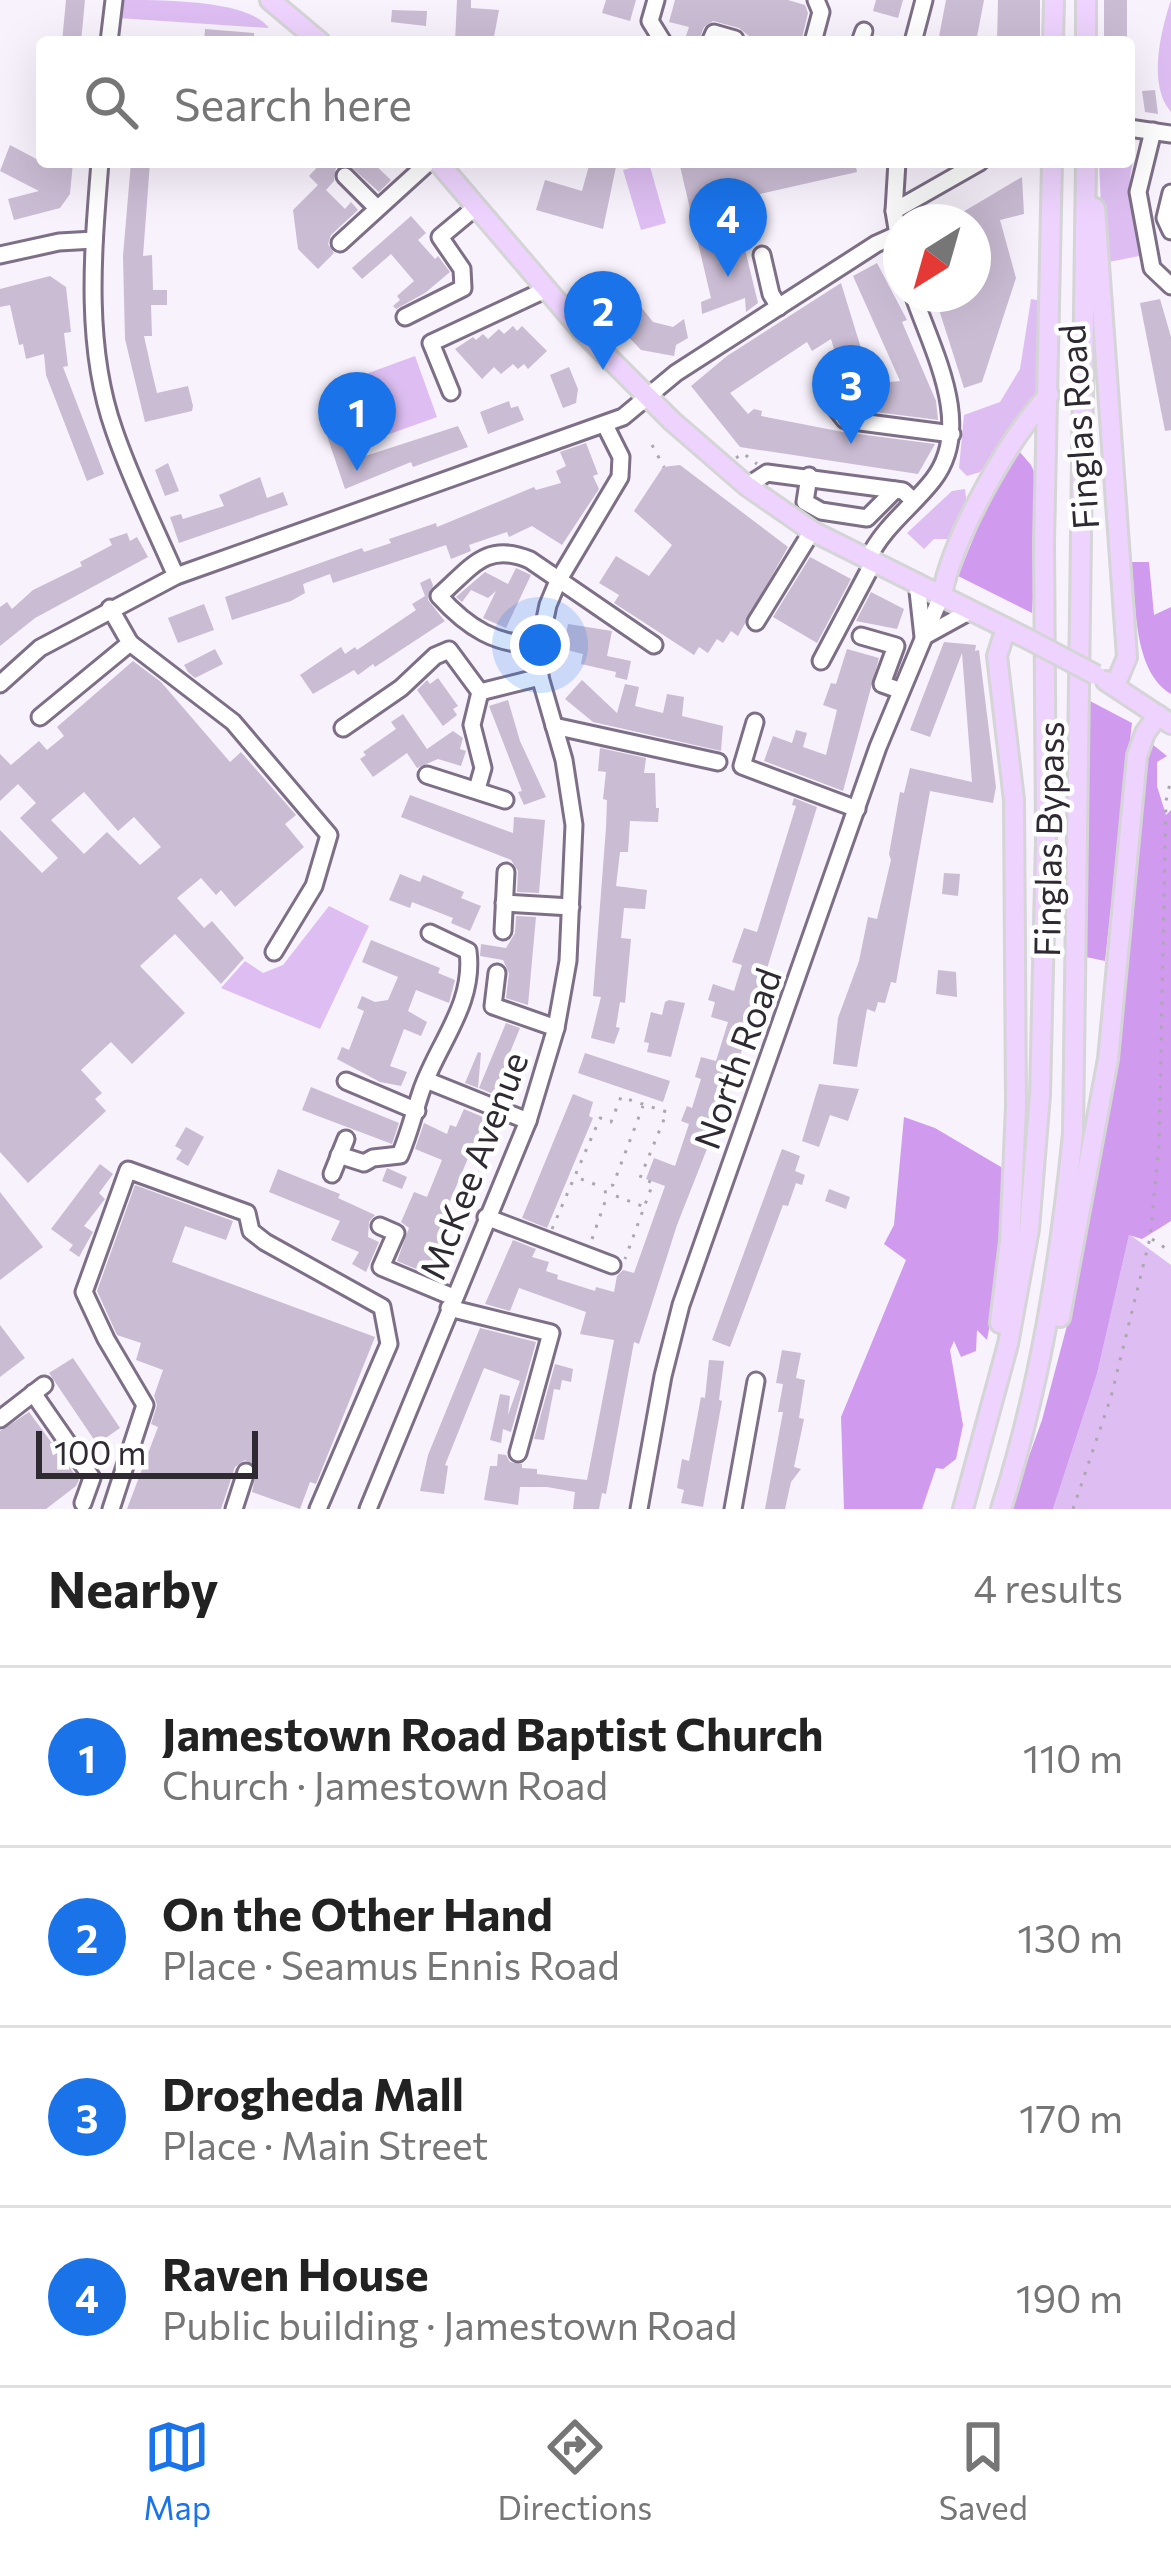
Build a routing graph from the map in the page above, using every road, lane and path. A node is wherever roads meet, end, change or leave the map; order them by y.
1 (114, 0) edge
2 (270, 0) edge
3 (656, 0) edge
4 (816, 0) edge
5 (924, 0) edge
6 (1054, 0) edge
7 (1086, 0) edge
8 (110, 36) edge
9 (313, 36) edge
10 (659, 36) edge
11 (815, 36) edge
12 (915, 36) edge
13 (1053, 36) edge
14 (1086, 36) edge
15 (1162, 133) edge
16 (100, 168) edge
17 (426, 168) edge
18 (439, 168) edge
19 (897, 168) edge
20 (969, 168) edge
21 (1052, 168) edge
22 (1086, 168) edge
23 (1087, 168) edge
24 (345, 176) dead end
25 (1171, 193) edge
26 (894, 204) edge
27 (906, 204) edge
28 (476, 207) junction
29 (377, 208) junction
30 (1171, 231) edge
31 (94, 240) junction
32 (883, 241) edge
33 (340, 243) dead end
34 (763, 254) dead end
35 (0, 255) edge
36 (1171, 286) edge
37 (547, 289) junction
38 (779, 307) junction
39 (919, 312) edge
40 (405, 317) dead end
41 (451, 392) dead end
42 (1049, 395) junction
43 (648, 398) junction
44 (833, 405) dead end
45 (605, 425) junction
46 (952, 434) junction
47 (652, 445) dead end
48 (664, 467) dead end
49 (726, 467) junction
50 (767, 472) junction
51 (809, 476) junction
52 (747, 486) junction
53 (895, 490) junction
54 (914, 501) junction
55 (812, 531) junction
56 (871, 560) junction
57 (176, 576) junction
58 (558, 581) junction
59 (917, 582) junction
60 (942, 594) junction
61 (110, 608) junction
62 (972, 610) junction
63 (756, 622) dead end
64 (1006, 628) junction
65 (861, 636) dead end
66 (923, 637) junction
67 (130, 644) junction
68 (540, 644) junction
69 (654, 645) dead end
70 (821, 662) dead end
71 (540, 677) junction
72 (0, 684) edge
73 (1115, 686) junction
74 (899, 690) junction
75 (480, 692) junction
76 (40, 717) dead end
77 (1165, 720) edge
78 (755, 722) dead end
79 (554, 726) junction
80 (343, 728) dead end
81 (718, 762) dead end
82 (427, 775) dead end
83 (1171, 779) edge
84 (478, 789) junction
85 (505, 800) dead end
86 (856, 809) junction
87 (506, 872) dead end
88 (504, 903) junction
89 (571, 907) junction
90 (503, 931) dead end
91 (430, 933) dead end
92 (274, 952) dead end
93 (497, 973) dead end
94 (556, 1028) junction
95 (426, 1080) junction
96 (346, 1081) dead end
97 (644, 1105) junction
98 (417, 1111) junction
99 (528, 1121) junction
100 (1159, 1145) junction
101 (1171, 1148) edge
102 (332, 1174) dead end
103 (581, 1180) dead end
104 (614, 1185) junction
105 (605, 1188) junction
106 (616, 1196) junction
107 (606, 1199) junction
108 (642, 1206) dead end
109 (486, 1216) junction
110 (380, 1226) dead end
111 (1150, 1238) junction
112 (592, 1239) dead end
113 (547, 1241) junction
114 (1171, 1252) edge
115 (619, 1261) joint
116 (451, 1303) junction
117 (756, 1381) dead end
118 (0, 1419) edge
119 (518, 1453) dead end
120 (246, 1472) dead end
121 (83, 1503) dead end
122 (111, 1509) edge
123 (234, 1509) edge
124 (319, 1509) edge
125 (368, 1509) edge
126 (639, 1509) edge
127 (733, 1509) edge
128 (961, 1509) edge
129 (1004, 1509) edge
130 (1073, 1509) edge

1 - 8 street
2 - 9 main road
3 - 10 street
4 - 11 street
5 - 12 street
6 - 13 main road
7 - 14 main road
15 - 36 street
16 - 31 street
17 - 29 street
18 - 28 main road
19 - 26 street
20 - 27 street
21 - 42 main road, Finglas Road
22 - 129 main road, Finglas Bypass
23 - 73 main road, Finglas Road
24 - 29 street
25 - 30 street
28 - 37 main road
28 - 40 street
29 - 33 street
31 - 35 street
31 - 57 street
32 - 38 street
34 - 38 street
37 - 41 street
37 - 43 main road
38 - 43 street
39 - 46 street
42 - 60 main road, Finglas Road
42 - 128 main road, Finglas Bypass
43 - 45 street
43 - 49 main road
44 - 46 street
45 - 57 street
45 - 58 street, McKee Avenue
46 - 54 street
47 - 48 path
49 - 50 path
49 - 52 main road
50 - 51 street
50 - 52 street
51 - 53 street
51 - 53 street
52 - 55 main road
53 - 54 street
54 - 56 street
55 - 56 main road
55 - 63 street
56 - 59 main road
56 - 70 street
57 - 61 street
58 - 68 street, McKee Avenue
58 - 68 street
58 - 69 street
59 - 60 main road
59 - 66 street
60 - 62 main road
60 - 66 street, North Road
61 - 67 street
61 - 72 street
62 - 64 main road
62 - 66 street
64 - 73 main road, bridge
64 - 128 main road
65 - 74 street
66 - 74 street, North Road
67 - 76 street
67 - 92 street
68 - 71 street, McKee Avenue
71 - 75 street
71 - 79 street, McKee Avenue
73 - 77 main road
74 - 86 street, North Road
75 - 80 street
75 - 84 street
77 - 129 main road
78 - 86 street
79 - 81 street
79 - 89 street, McKee Avenue
82 - 84 street
83 - 100 path
84 - 85 street
86 - 126 street, North Road
87 - 88 street
88 - 89 street
88 - 90 street
89 - 94 street, McKee Avenue
91 - 95 street
93 - 94 street
94 - 99 street, McKee Avenue
95 - 98 street
95 - 99 street
96 - 98 street
97 - 104 path
97 - 113 path
97 - 115 path
98 - 102 street
99 - 109 street, McKee Avenue
100 - 101 path
100 - 111 path
103 - 105 path
104 - 105 path
104 - 106 path
105 - 107 path
106 - 107 path
106 - 108 path
107 - 112 path
109 - 113 street
109 - 116 street, McKee Avenue
110 - 116 street
111 - 114 path
111 - 130 path
113 - 115 street
116 - 119 street
116 - 125 street, McKee Avenue
117 - 127 street
118 - 121 street
120 - 123 street
122 - 124 street

